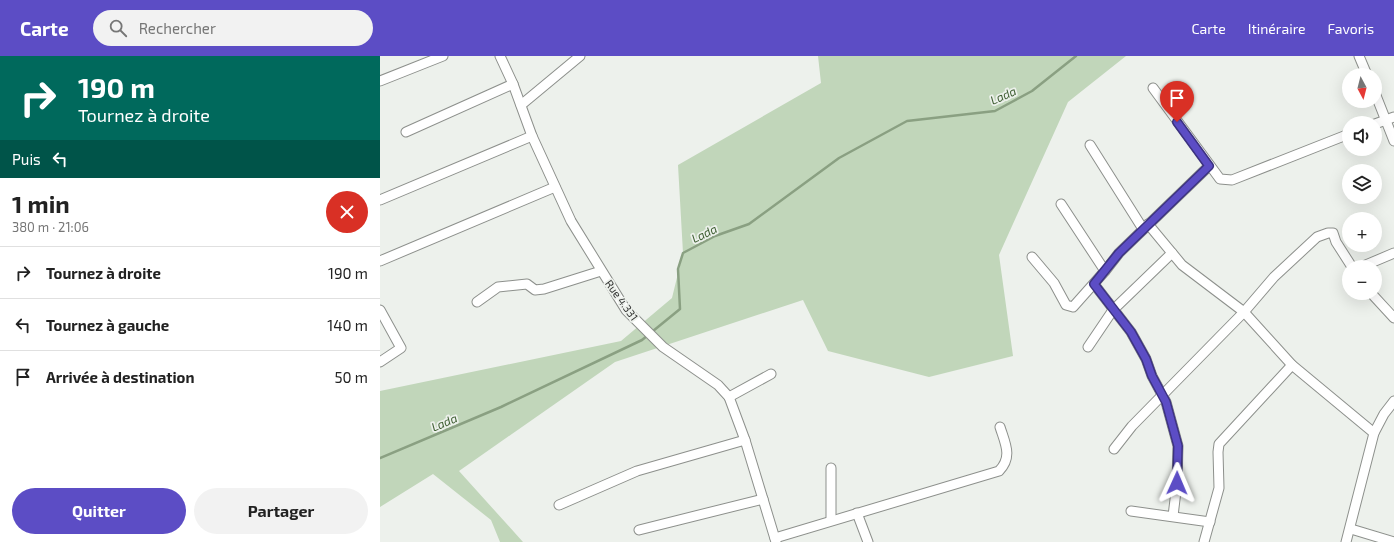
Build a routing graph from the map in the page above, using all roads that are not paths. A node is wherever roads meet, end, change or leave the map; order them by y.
1 (443, 56) edge
2 (500, 56) edge
3 (580, 56) edge
4 (1359, 56) edge
5 (1364, 68) edge
6 (380, 82) edge
7 (513, 84) junction
8 (1153, 88) dead end
9 (521, 105) junction
10 (1382, 105) edge
11 (1390, 118) edge
12 (406, 132) dead end
13 (532, 136) junction
14 (1342, 137) edge
15 (1394, 141) edge
16 (1090, 144) dead end
17 (1209, 166) junction
18 (555, 187) junction
19 (380, 200) edge
20 (1061, 204) dead end
21 (1146, 226) junction
22 (1172, 253) junction
23 (1394, 253) edge
24 (1032, 256) dead end
25 (1348, 260) edge
26 (1378, 260) edge
27 (380, 261) edge
28 (601, 271) junction
29 (1106, 272) junction
30 (1094, 284) junction
31 (1377, 300) edge
32 (477, 302) dead end
33 (380, 310) edge
34 (1113, 310) junction
35 (1244, 312) junction
36 (1394, 318) edge
37 (1088, 347) dead end
38 (380, 362) edge
39 (1292, 365) junction
40 (771, 374) dead end
41 (1163, 395) junction
42 (729, 397) junction
43 (1394, 401) edge
44 (1384, 414) junction
45 (1394, 414) edge
46 (1000, 427) dead end
47 (1374, 433) junction
48 (745, 440) junction
49 (1114, 449) dead end
50 (830, 468) dead end
51 (763, 499) junction
52 (559, 505) dead end
53 (1130, 511) dead end
54 (857, 513) junction
55 (1173, 516) junction
56 (831, 520) junction
57 (1210, 522) junction
58 (1350, 529) junction
59 (639, 530) dead end
60 (775, 540) edge
61 (868, 542) edge
62 (1204, 542) edge
63 (1346, 542) edge
64 (1394, 542) edge

1 - 6 street
2 - 7 street, Rue 4.331
3 - 9 street
4 - 5 street
7 - 9 street, Rue 4.331
7 - 12 street
8 - 17 street
9 - 13 street, Rue 4.331
10 - 11 street
11 - 15 street
13 - 18 street, Rue 4.331
13 - 19 street
14 - 17 street
16 - 21 street
17 - 21 street
18 - 27 street
18 - 28 street, Rue 4.331
20 - 29 street
21 - 22 street
21 - 29 street
22 - 34 street
22 - 35 street
23 - 26 street
24 - 30 street
25 - 35 street
28 - 32 street
28 - 42 street, Rue 4.331
29 - 30 street
30 - 34 street
31 - 36 street
33 - 38 street
34 - 37 street
34 - 41 street
35 - 39 street
35 - 41 street
39 - 47 street
39 - 57 street
40 - 42 street
41 - 49 street
41 - 55 street
42 - 48 street, Rue 4.331
43 - 44 street
44 - 45 street
44 - 47 street
46 - 54 street
47 - 58 street
48 - 51 street, Rue 4.331
48 - 52 street
50 - 56 street
51 - 59 street
51 - 60 street, Rue 4.331
53 - 55 street
54 - 56 street
54 - 61 street
55 - 57 street
56 - 60 street
57 - 62 street
58 - 63 street
58 - 64 street

